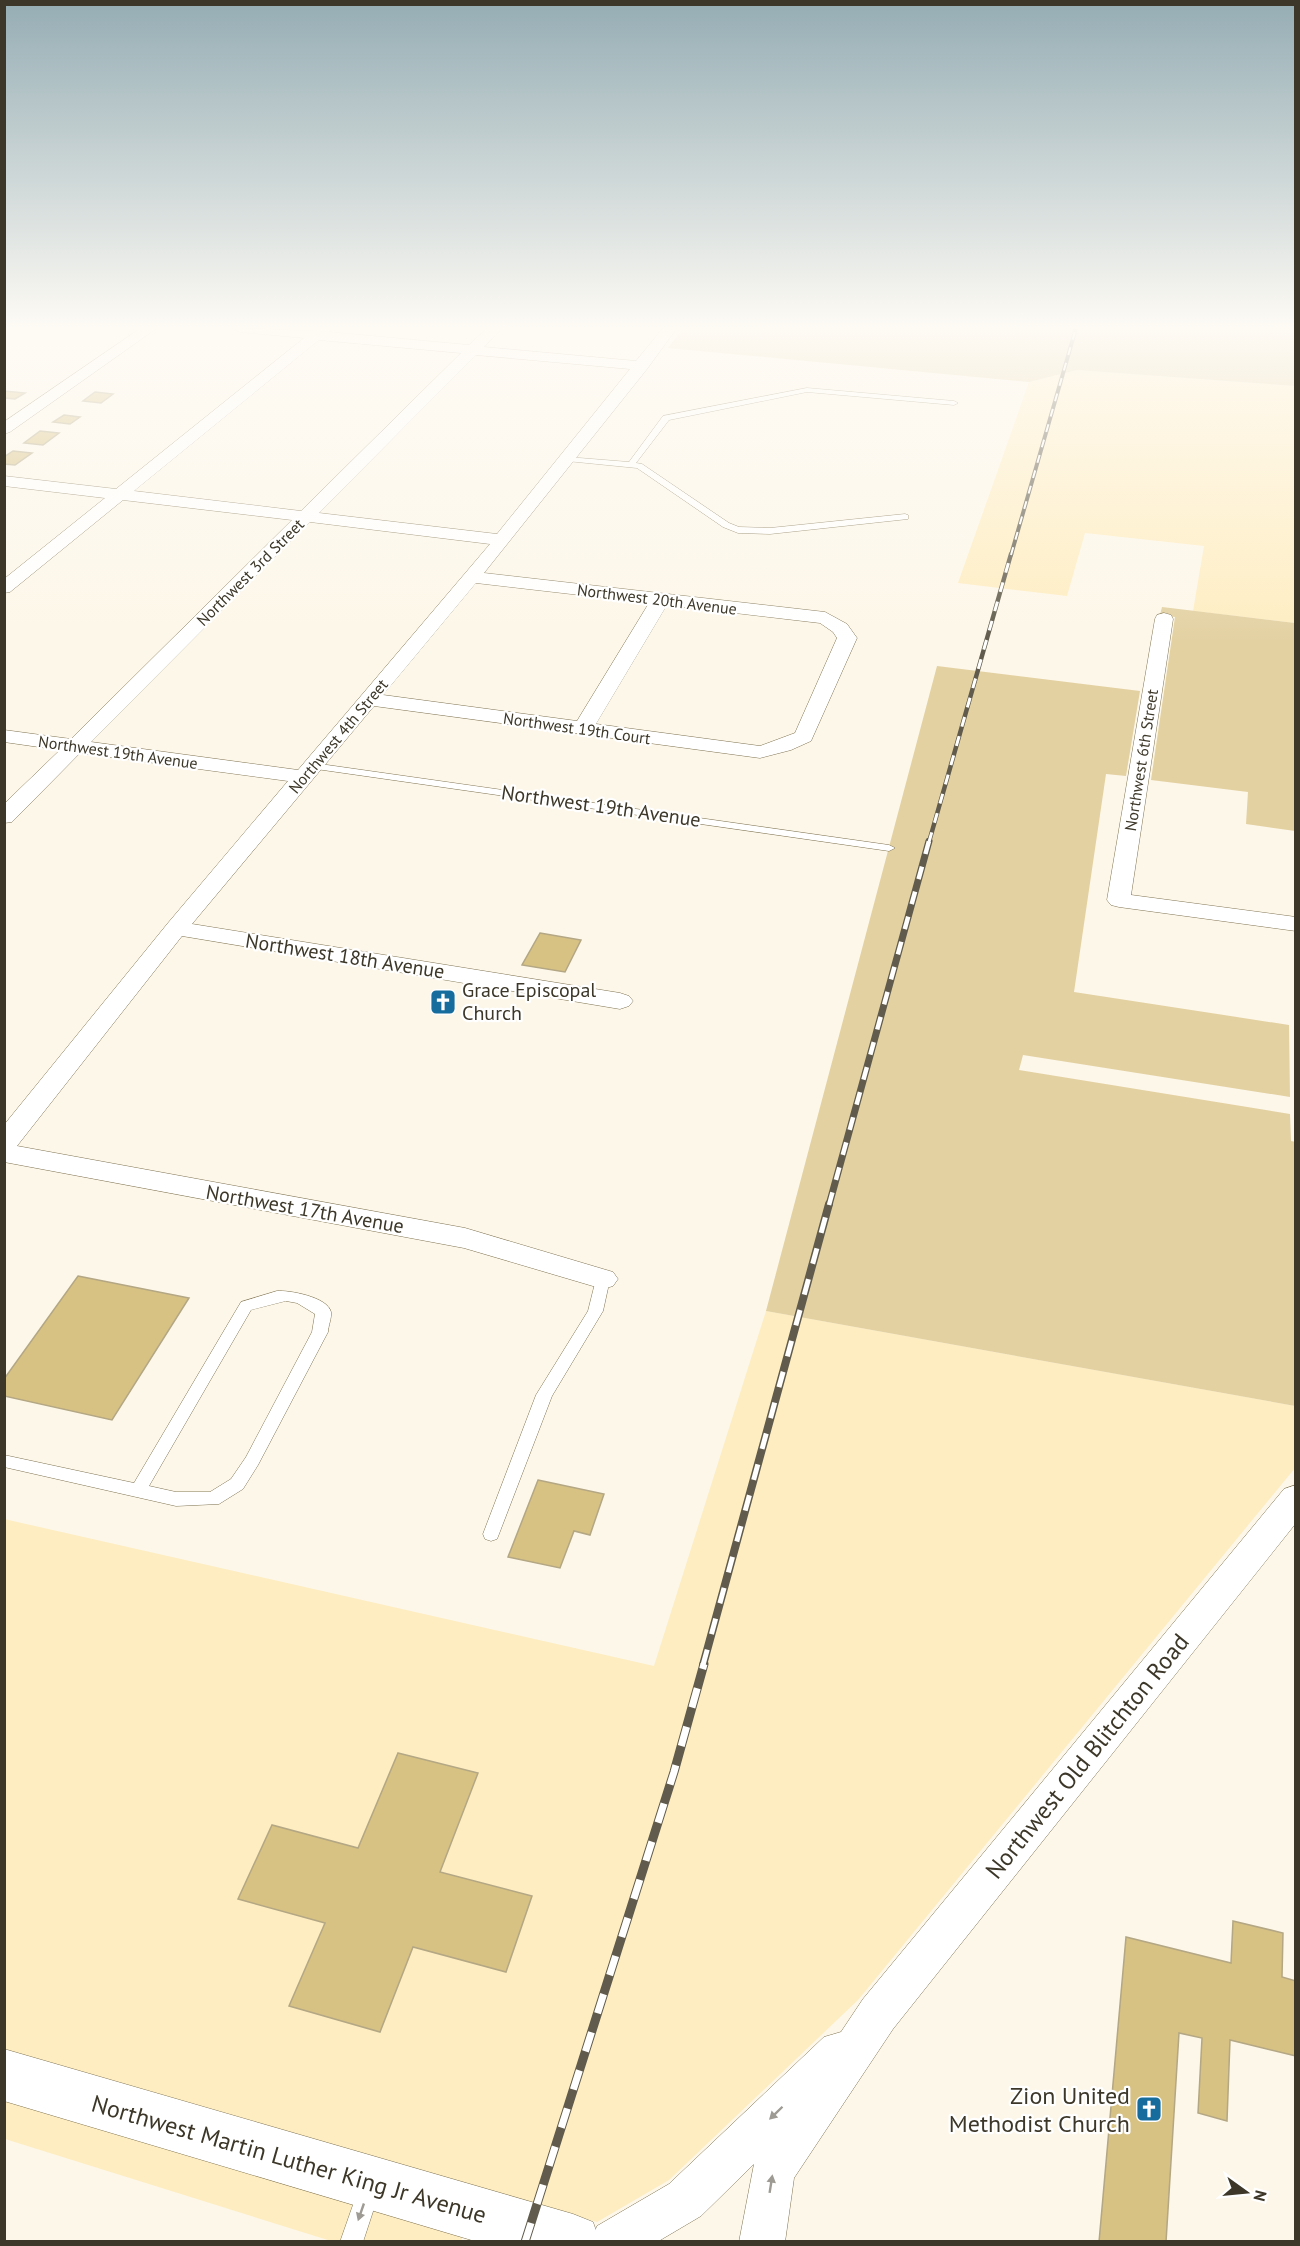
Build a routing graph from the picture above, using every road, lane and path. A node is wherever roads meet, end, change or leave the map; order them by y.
1 (196, 433) edge
2 (390, 433) edge
3 (588, 433) edge
4 (655, 433) edge
5 (567, 459) junction
6 (630, 465) junction
7 (4, 481) edge
8 (119, 495) junction
9 (306, 517) junction
10 (906, 517) dead end
11 (502, 540) junction
12 (471, 577) junction
13 (4, 588) edge
14 (661, 599) junction
15 (1164, 619) dead end
16 (369, 699) junction
17 (582, 729) junction
18 (4, 736) edge
19 (75, 746) junction
20 (784, 746) joint
21 (308, 771) junction
22 (4, 817) edge
23 (889, 848) dead end
24 (1296, 924) edge
25 (176, 928) junction
26 (620, 1000) dead end
27 (4, 1144) edge
28 (4, 1153) edge
29 (603, 1279) joint
30 (4, 1461) edge
31 (138, 1490) junction
32 (1296, 1498) edge
33 (491, 1534) dead end
34 (878, 2014) junction
35 (4, 2075) edge
36 (371, 2182) junction
37 (351, 2241) edge
38 (573, 2241) edge
39 (613, 2241) edge
40 (762, 2241) edge

1 - 8 street
2 - 9 street, Northwest 3rd Street
3 - 5 street, Northwest 4th Street
4 - 6 lane
5 - 6 lane
5 - 11 street, Northwest 4th Street
6 - 10 lane
7 - 8 street
8 - 9 street
8 - 13 street
9 - 11 street
9 - 19 street, Northwest 3rd Street
11 - 12 street, Northwest 4th Street
12 - 14 street, Northwest 20th Avenue
12 - 16 street, Northwest 4th Street
14 - 17 street
14 - 20 street, Northwest 20th Avenue
15 - 24 street, Northwest 6th Street
16 - 17 street, Northwest 19th Court
16 - 21 street, Northwest 4th Street
17 - 20 street, Northwest 19th Court
18 - 19 street, Northwest 19th Avenue
19 - 21 street, Northwest 19th Avenue
19 - 22 street, Northwest 3rd Street
21 - 23 lane, Northwest 19th Avenue
21 - 25 street, Northwest 4th Street
25 - 26 street, Northwest 18th Avenue
25 - 27 street, Northwest 4th Street
28 - 29 street, Northwest 17th Avenue
29 - 33 lane
30 - 31 lane
31 - 31 lane
32 - 34 street, Northwest Old Blitchton Road
34 -> 39 street, Northwest Old Blitchton Road
40 -> 34 street, Northwest Old Blitchton Road
35 - 36 main road, Northwest Martin Luther King Jr Avenue
36 -> 37 lane
36 - 38 main road, Northwest Martin Luther King Jr Avenue

